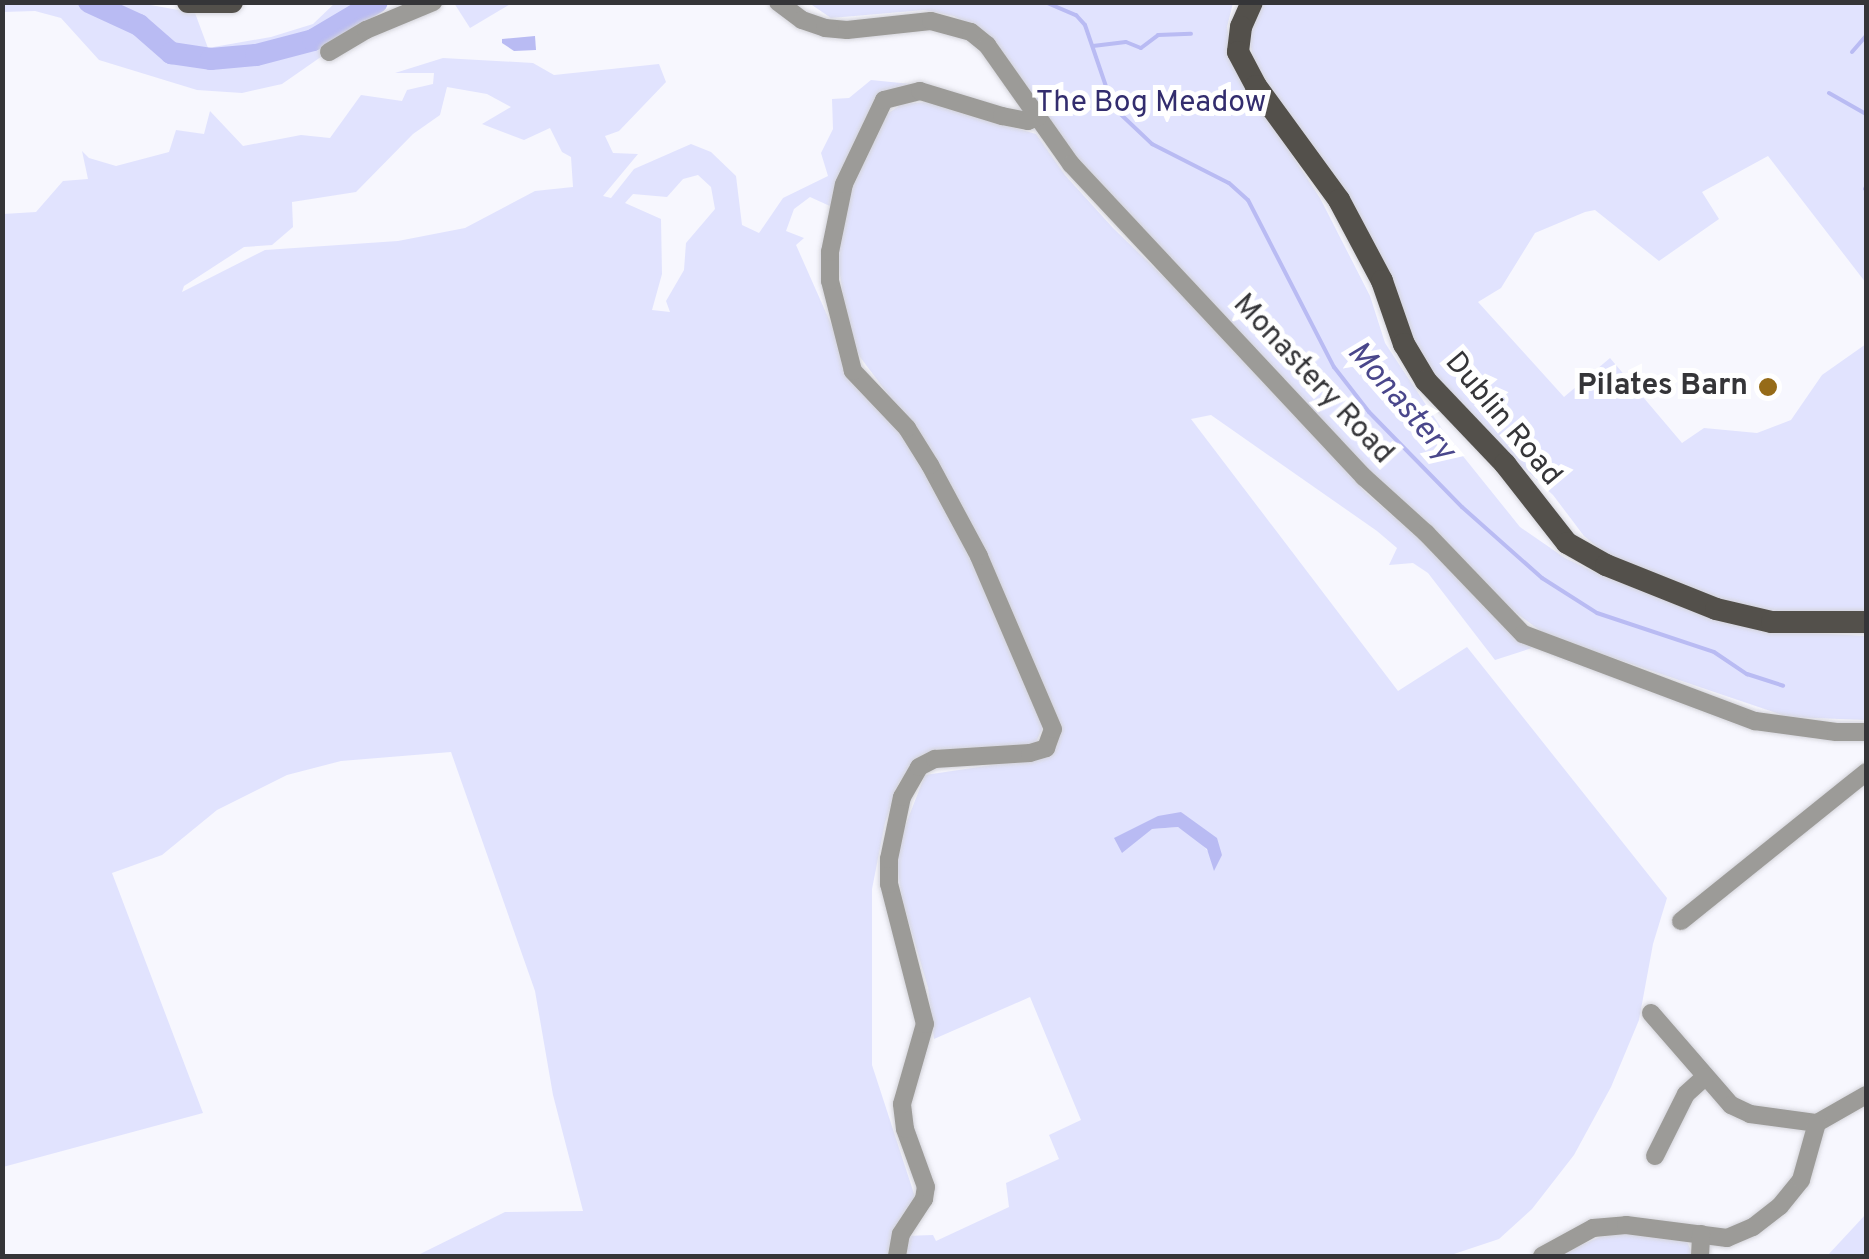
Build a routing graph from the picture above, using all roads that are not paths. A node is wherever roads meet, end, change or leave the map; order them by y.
1 (188, 2) edge
2 (232, 2) edge
3 (433, 2) edge
4 (778, 2) edge
5 (1252, 2) edge
6 (329, 52) dead end
7 (1038, 117) junction
8 (1866, 622) edge
9 (1866, 732) edge
10 (1866, 772) edge
11 (1681, 921) dead end
12 (1652, 1012) dead end
13 (1704, 1077) junction
14 (1866, 1096) edge
15 (1817, 1123) junction
16 (1655, 1156) dead end
17 (1701, 1234) junction
18 (897, 1256) edge
19 (1542, 1256) edge
20 (1700, 1256) edge

1 - 2 main road
3 - 6 street
4 - 7 street, Monastery Road
5 - 8 main road, Dublin Road
7 - 9 street, Monastery Road
7 - 18 street
10 - 11 street
12 - 13 street
13 - 15 street
13 - 16 street
14 - 15 street
15 - 17 street
17 - 19 street
17 - 20 street

